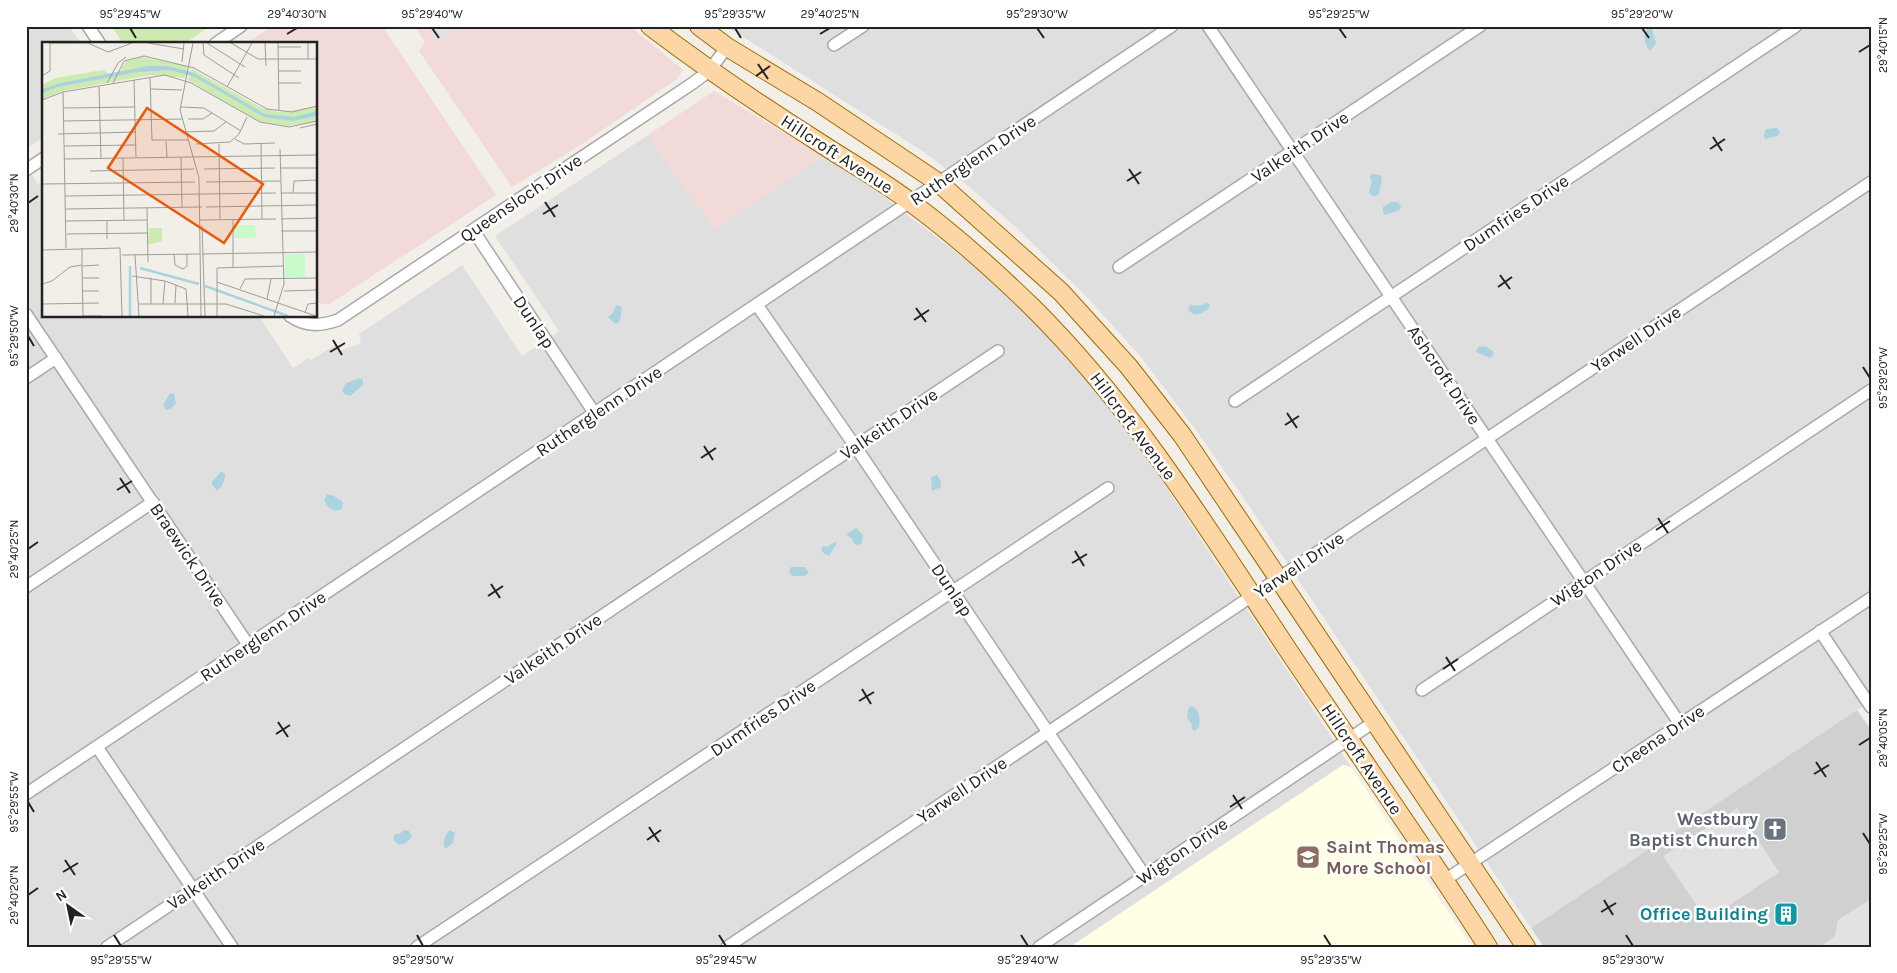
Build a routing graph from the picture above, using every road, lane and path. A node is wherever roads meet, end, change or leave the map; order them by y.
1 (88, 26) edge
2 (241, 26) edge
3 (650, 26) edge
4 (699, 26) edge
5 (863, 26) edge
6 (1172, 26) edge
7 (1208, 26) edge
8 (1480, 26) edge
9 (1796, 26) edge
10 (99, 42) edge
11 (218, 42) edge
12 (834, 45) dead end
13 (727, 47) junction
14 (710, 71) junction
15 (1293, 151) junction
16 (42, 159) edge
17 (26, 170) edge
18 (1871, 182) edge
19 (939, 183) junction
20 (911, 202) junction
21 (473, 230) junction
22 (1119, 268) dead end
23 (1391, 297) junction
24 (757, 305) junction
25 (26, 314) edge
26 (294, 318) edge
27 (998, 351) dead end
28 (56, 358) junction
29 (26, 378) edge
30 (1871, 390) edge
31 (1235, 401) dead end
32 (595, 414) junction
33 (1487, 439) junction
34 (855, 446) junction
35 (1108, 488) dead end
36 (153, 502) junction
37 (1279, 578) junction
38 (1584, 582) junction
39 (26, 587) edge
40 (953, 592) junction
41 (1252, 596) junction
42 (1871, 598) edge
43 (1820, 631) junction
44 (249, 646) junction
45 (1422, 690) dead end
46 (1871, 707) edge
47 (1374, 722) junction
48 (1680, 724) junction
49 (1047, 733) junction
50 (1348, 740) junction
51 (97, 747) junction
52 (26, 794) edge
53 (1470, 863) junction
54 (1145, 876) junction
55 (1445, 880) junction
56 (193, 889) junction
57 (107, 947) edge
58 (232, 947) edge
59 (417, 947) edge
60 (727, 947) edge
61 (1039, 947) edge
62 (1488, 947) edge
63 (1526, 947) edge

1 - 10 street
2 - 11 street
3 - 14 main road, Hillcroft Avenue
4 - 13 main road, Hillcroft Avenue
5 - 12 street
6 - 19 street, Rutherglenn Drive
7 - 15 street, Ashcroft Drive
8 - 15 street, Valkeith Drive
9 - 23 street, Dumfries Drive
13 - 14 street, Queensloch Drive
13 - 19 main road, Hillcroft Avenue
14 - 20 main road, Hillcroft Avenue
14 - 21 street, Queensloch Drive
15 - 22 street, Valkeith Drive
15 - 23 street, Ashcroft Drive
16 - 17 street
18 - 33 street, Yarwell Drive
19 - 20 street, Rutherglenn Drive
19 - 37 main road, Hillcroft Avenue
20 - 24 street, Rutherglenn Drive
20 - 41 main road, Hillcroft Avenue
21 - 26 street, Queensloch Drive
21 - 32 street, Dunlap
23 - 31 street, Dumfries Drive
23 - 33 street, Ashcroft Drive
24 - 32 street, Rutherglenn Drive
24 - 34 street, Dunlap
25 - 28 street, Braewick Drive
27 - 34 street, Valkeith Drive
28 - 29 street
28 - 36 street, Braewick Drive
30 - 38 street, Wigton Drive
32 - 44 street, Rutherglenn Drive
33 - 37 street, Yarwell Drive
33 - 38 street, Ashcroft Drive
34 - 40 street, Dunlap
34 - 56 street, Valkeith Drive
35 - 40 street, Dumfries Drive
36 - 39 street
36 - 44 street, Braewick Drive
37 - 41 street, Yarwell Drive
37 - 47 main road, Hillcroft Avenue
38 - 45 street, Wigton Drive
38 - 48 street, Ashcroft Drive
40 - 49 street, Dunlap
40 - 59 street, Dumfries Drive
41 - 49 street, Yarwell Drive
41 - 50 main road, Hillcroft Avenue
42 - 43 street, Cheena Drive
43 - 46 street
43 - 48 street, Cheena Drive
44 - 51 street, Rutherglenn Drive
47 - 50 street, Wigton Drive
47 - 53 main road, Hillcroft Avenue
48 - 53 street, Cheena Drive
49 - 54 street, Dunlap
49 - 60 street, Yarwell Drive
50 - 54 street, Wigton Drive
50 - 55 main road, Hillcroft Avenue
51 - 52 street, Rutherglenn Drive
51 - 56 street
53 - 55 street, Cheena Drive
53 - 63 main road, Hillcroft Avenue
54 - 61 street, Wigton Drive
55 - 62 main road, Hillcroft Avenue
56 - 57 street, Valkeith Drive
56 - 58 street

